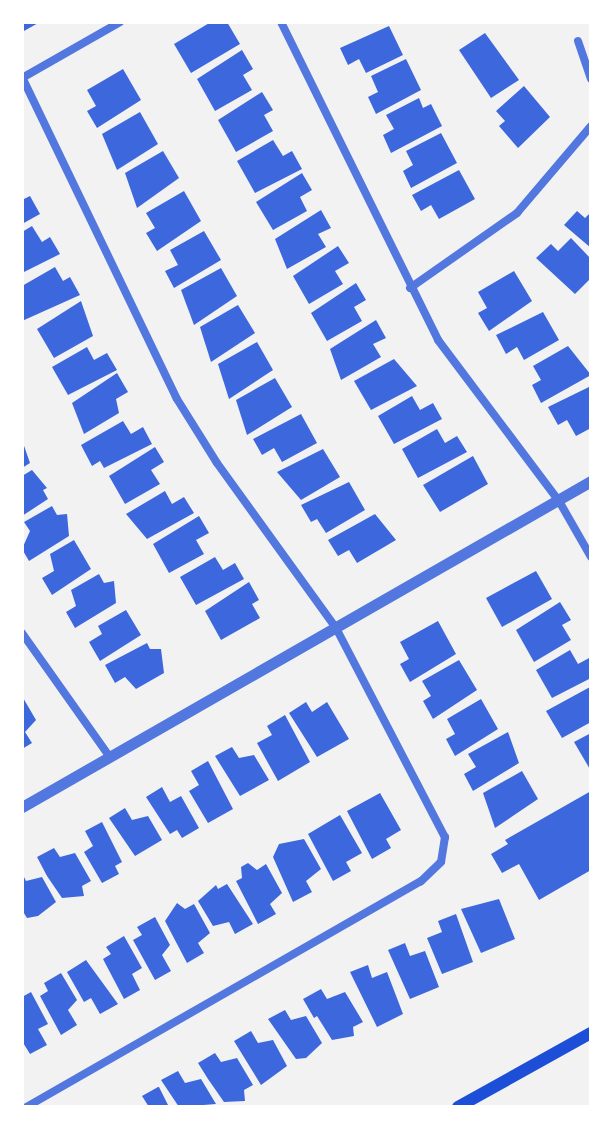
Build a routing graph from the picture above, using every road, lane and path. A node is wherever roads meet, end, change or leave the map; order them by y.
1 (120, 22) edge
2 (281, 22) edge
3 (578, 41) dead end
4 (22, 78) edge
5 (591, 79) edge
6 (591, 126) edge
7 (410, 288) junction
8 (591, 481) edge
9 (559, 501) junction
10 (591, 557) edge
11 (336, 628) junction
12 (22, 633) edge
13 (109, 756) junction
14 (22, 807) edge
15 (591, 1033) edge
16 (26, 1107) edge
17 (458, 1107) edge

1 - 4 street
2 - 7 street
3 - 5 street
4 - 11 street
6 - 7 street
7 - 9 street
8 - 9 street
9 - 10 street
9 - 11 street
11 - 13 street
11 - 16 street
12 - 13 street
13 - 14 street
15 - 17 main road

